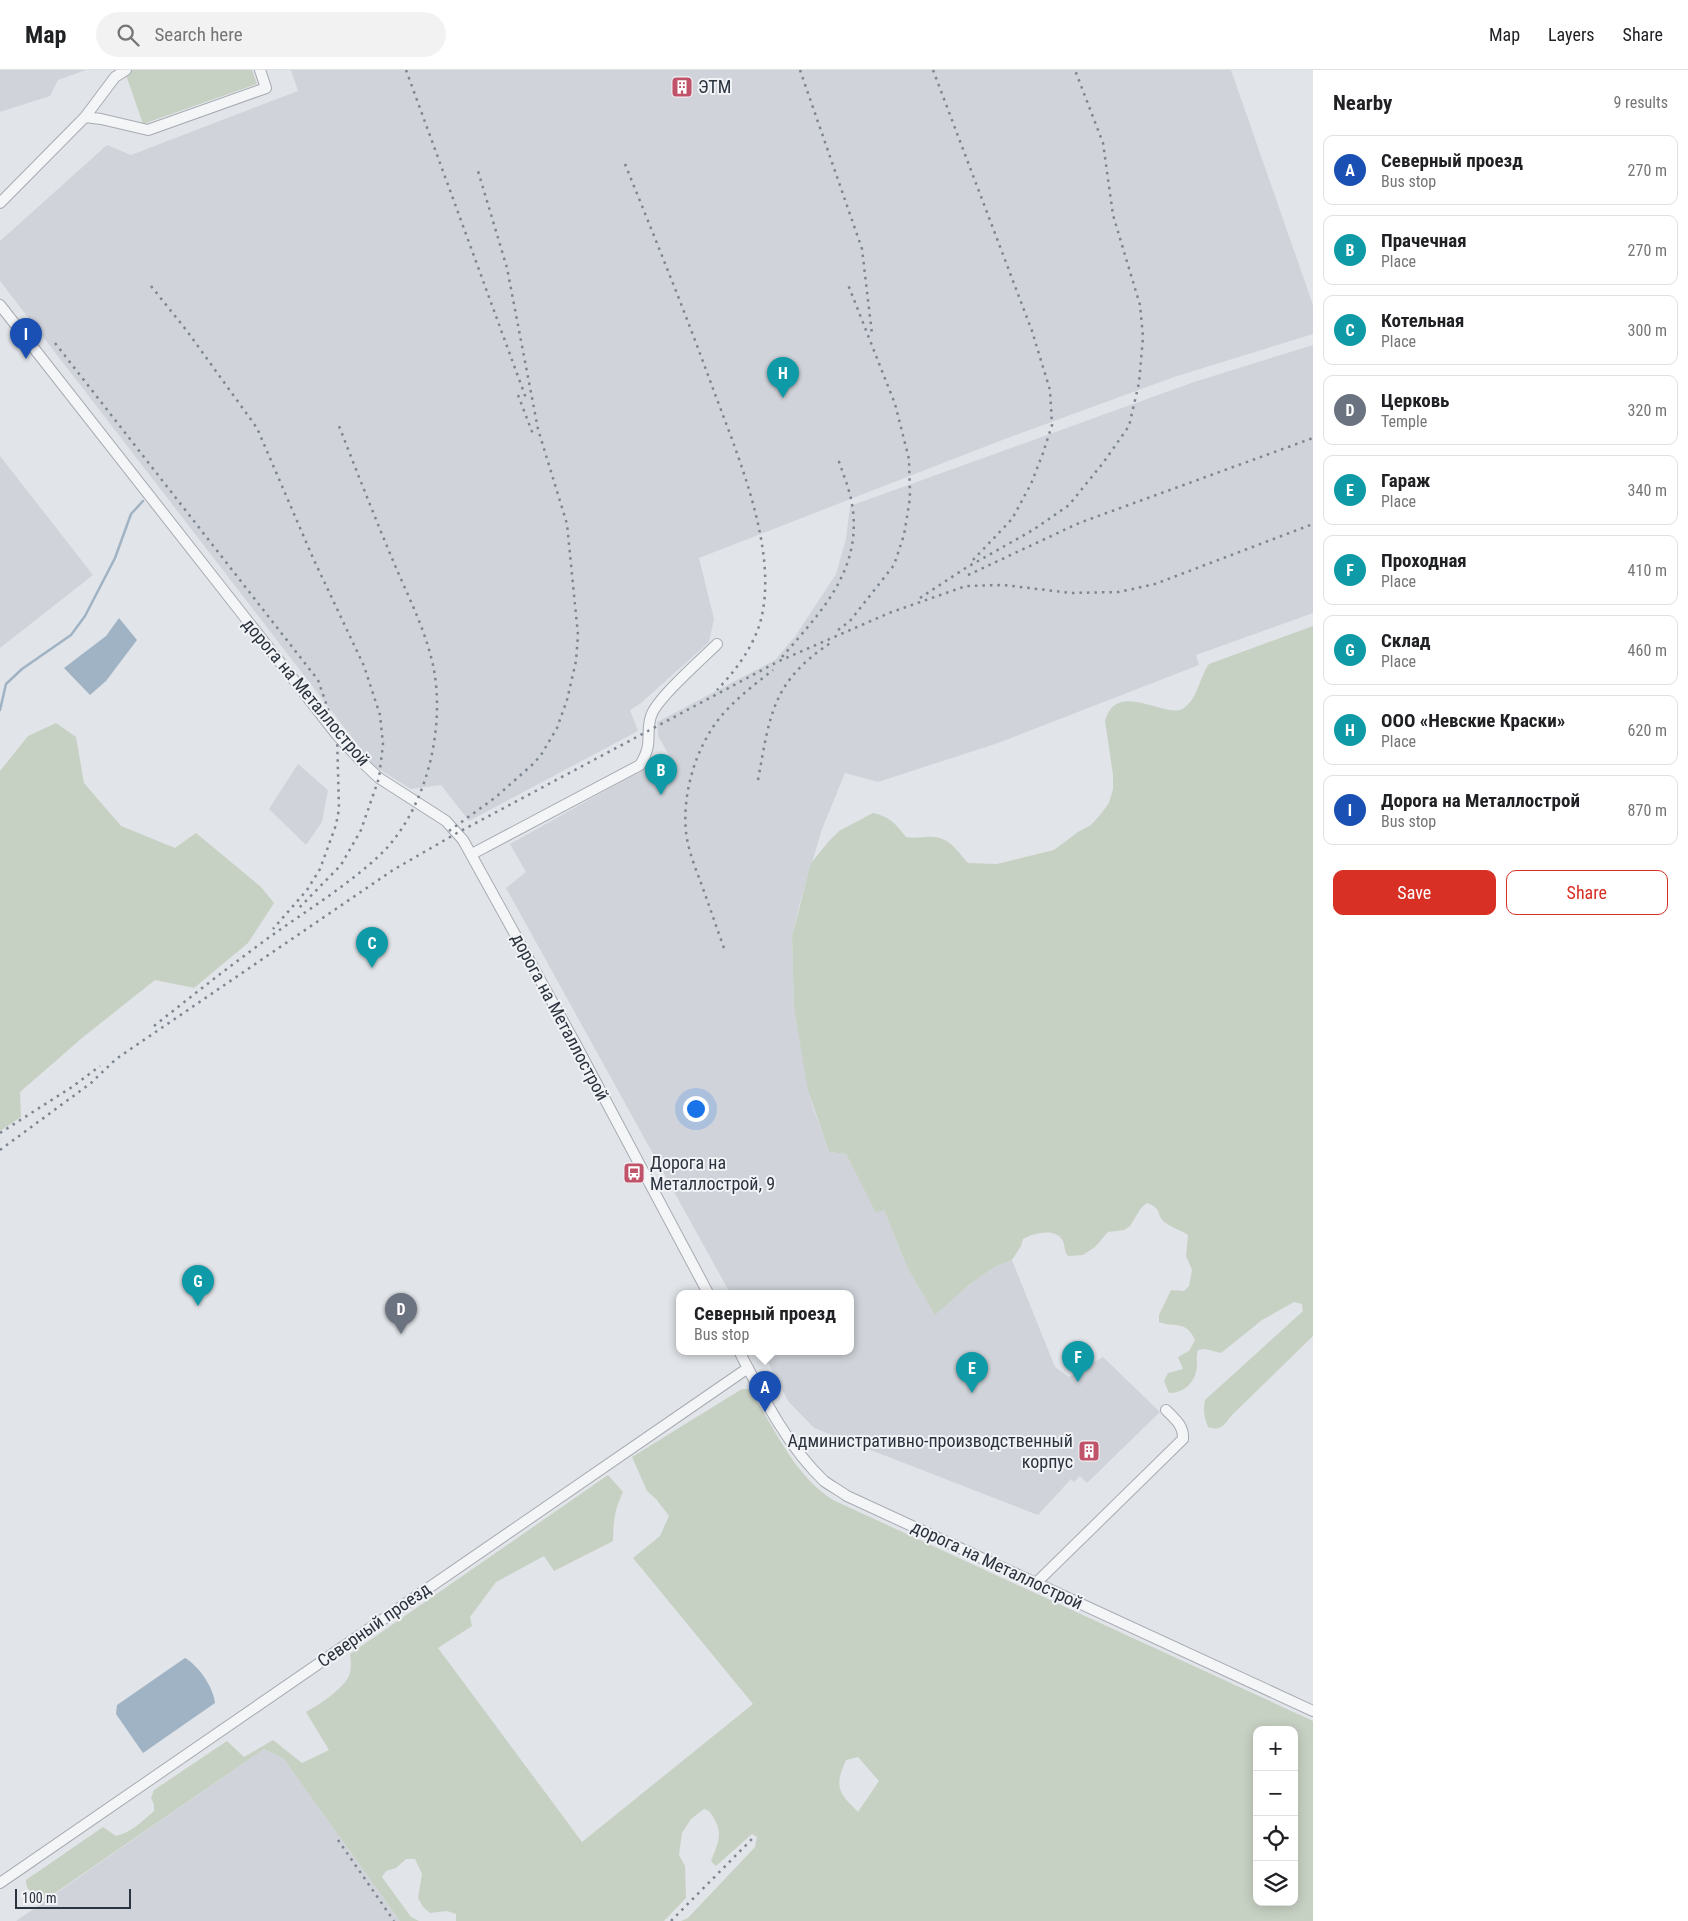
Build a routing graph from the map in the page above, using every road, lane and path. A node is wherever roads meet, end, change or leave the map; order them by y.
1 (126, 70) edge
2 (260, 70) edge
3 (85, 116) junction
4 (0, 203) edge
5 (0, 305) edge
6 (717, 644) dead end
7 (472, 854) junction
8 (706, 1290) edge
9 (741, 1355) edge
10 (748, 1368) junction
11 (1166, 1410) dead end
12 (1036, 1582) junction
13 (1313, 1711) edge
14 (0, 1883) edge

1 - 3 street
2 - 3 street
3 - 4 street
5 - 7 street, дорога на Металлострой
6 - 7 street
7 - 8 street, дорога на Металлострой
9 - 10 street, дорога на Металлострой
10 - 12 street, дорога на Металлострой
10 - 14 street, Северный проезд
11 - 12 street
12 - 13 street, дорога на Металлострой

